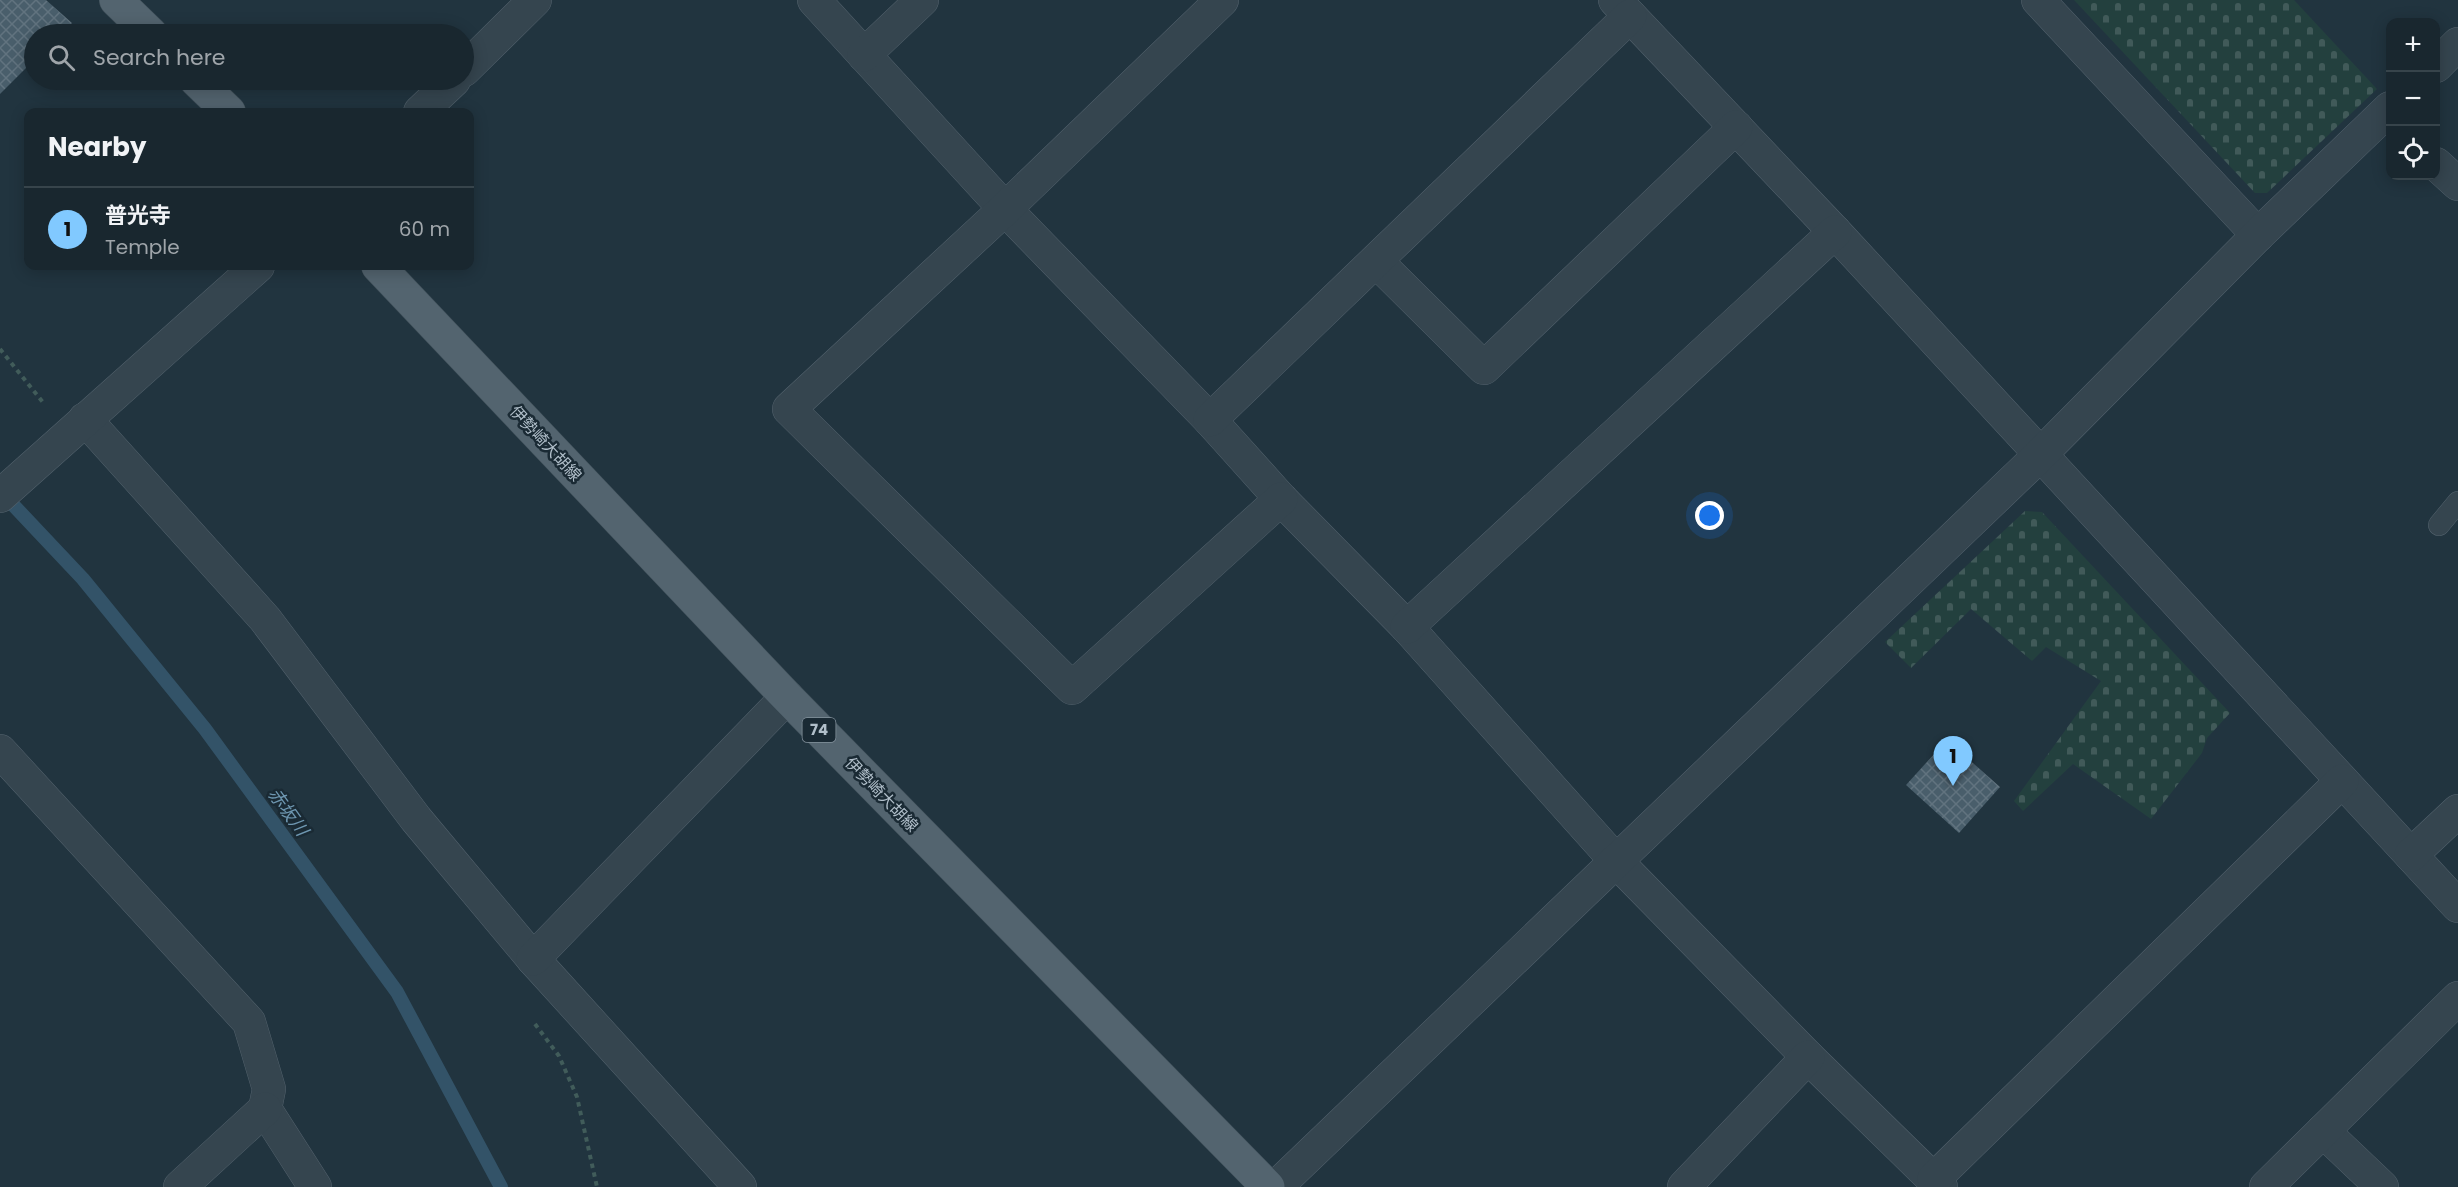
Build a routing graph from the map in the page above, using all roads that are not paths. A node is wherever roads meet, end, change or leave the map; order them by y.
1 (116, 0) edge
2 (535, 0) edge
3 (814, 0) edge
4 (922, 0) edge
5 (1222, 0) edge
6 (2038, 0) edge
7 (1623, 8) edge
8 (141, 24) edge
9 (2458, 44) edge
10 (864, 55) junction
11 (474, 60) edge
12 (2440, 62) edge
13 (206, 90) edge
14 (443, 90) edge
15 (224, 108) edge
16 (424, 108) edge
17 (2386, 116) edge
18 (1736, 127) junction
19 (2440, 168) edge
20 (2458, 184) edge
21 (1005, 209) junction
22 (1835, 232) junction
23 (2258, 236) junction
24 (1376, 261) junction
25 (254, 270) edge
26 (382, 270) edge
27 (1210, 420) junction
28 (77, 427) junction
29 (2040, 455) junction
30 (0, 496) edge
31 (1281, 499) junction
32 (2458, 502) edge
33 (2439, 525) dead end
34 (1407, 627) junction
35 (787, 697) junction
36 (0, 751) edge
37 (2342, 781) junction
38 (2458, 811) edge
39 (2411, 855) junction
40 (1617, 862) junction
41 (2458, 906) edge
42 (533, 959) junction
43 (2458, 998) edge
44 (1809, 1057) junction
45 (265, 1108) junction
46 (2323, 1131) junction
47 (1937, 1183) edge
48 (180, 1187) edge
49 (315, 1187) edge
50 (740, 1187) edge
51 (1268, 1187) edge
52 (1276, 1187) edge
53 (1684, 1187) edge
54 (2266, 1187) edge
55 (2382, 1187) edge

1 - 8 main road
2 - 11 street
3 - 10 street
4 - 10 street
5 - 21 street
6 - 23 street
7 - 18 street
7 - 24 street
9 - 12 street
10 - 21 street
13 - 15 main road
14 - 16 street
17 - 23 street
18 - 22 street
18 - 24 street
19 - 20 street
21 - 27 street
21 - 31 street
22 - 29 street
22 - 34 street
23 - 29 street
24 - 27 street
25 - 28 street
26 - 35 main road, 伊勢崎大胡線 / 74
27 - 31 street
28 - 30 street
28 - 42 street
29 - 37 street
29 - 40 street
31 - 34 street
32 - 33 lane
34 - 40 street
35 - 42 street
35 - 51 main road, 伊勢崎大胡線 / 74
36 - 45 street
37 - 39 street
37 - 47 street
38 - 39 street
39 - 41 street
40 - 44 street
40 - 52 street
42 - 50 street
43 - 46 street
44 - 47 street
44 - 53 street
45 - 48 street
45 - 49 street
46 - 54 street
46 - 55 street

